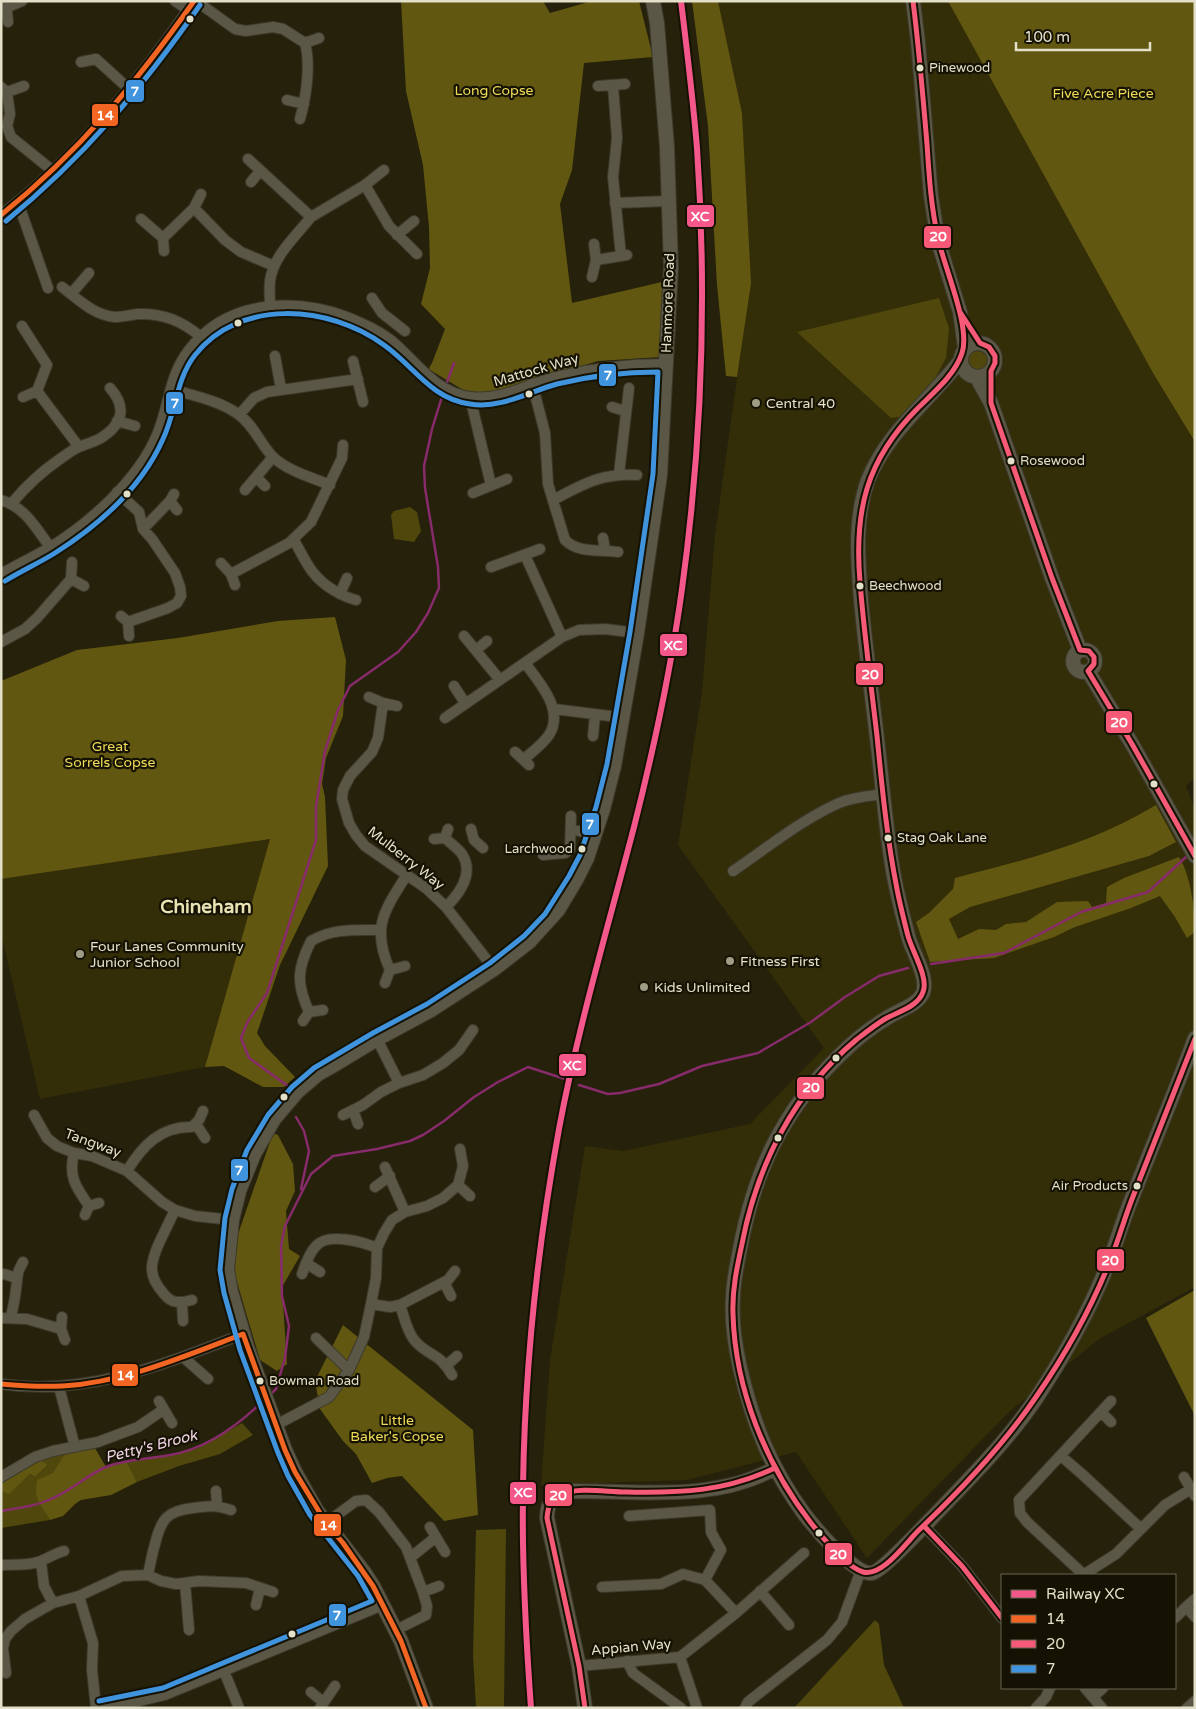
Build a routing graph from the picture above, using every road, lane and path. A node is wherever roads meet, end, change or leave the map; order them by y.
1 (22, 1) edge
2 (175, 1) edge
3 (195, 1) edge
4 (653, 1) edge
5 (913, 1) edge
6 (6, 4) edge
7 (188, 10) junction
8 (8, 22) dead end
9 (319, 38) dead end
10 (305, 43) junction
11 (81, 61) dead end
12 (625, 84) dead end
13 (24, 86) dead end
14 (598, 86) dead end
15 (613, 86) junction
16 (4, 89) edge
17 (129, 89) junction
18 (287, 100) dead end
19 (304, 104) junction
20 (300, 119) dead end
21 (248, 159) dead end
22 (384, 170) dead end
23 (53, 171) junction
24 (260, 171) junction
25 (250, 182) dead end
26 (366, 185) junction
27 (201, 194) dead end
28 (669, 201) junction
29 (616, 203) junction
30 (14, 204) junction
31 (194, 208) junction
32 (1, 215) edge
33 (311, 218) junction
34 (141, 220) dead end
35 (414, 221) dead end
36 (397, 235) junction
37 (163, 238) junction
38 (594, 244) dead end
39 (164, 251) dead end
40 (417, 254) dead end
41 (596, 260) junction
42 (274, 266) junction
43 (89, 273) dead end
44 (592, 277) dead end
45 (62, 287) dead end
46 (48, 288) dead end
47 (71, 294) junction
48 (372, 298) dead end
49 (270, 305) junction
50 (960, 312) junction
51 (382, 313) junction
52 (22, 326) dead end
53 (369, 327) junction
54 (405, 331) dead end
55 (201, 337) junction
56 (980, 343) junction
57 (962, 355) junction
58 (275, 356) dead end
59 (353, 361) dead end
60 (666, 364) junction
61 (992, 371) junction
62 (972, 376) junction
63 (358, 379) junction
64 (944, 382) junction
65 (532, 383) junction
66 (110, 388) dead end
67 (629, 388) dead end
68 (171, 389) junction
69 (281, 389) junction
70 (37, 390) junction
71 (23, 397) dead end
72 (470, 398) junction
73 (363, 402) dead end
74 (991, 403) junction
75 (612, 407) dead end
76 (626, 411) junction
77 (240, 415) junction
78 (118, 421) junction
79 (135, 426) dead end
80 (343, 445) dead end
81 (78, 447) junction
82 (274, 457) junction
83 (342, 458) junction
84 (353, 462) dead end
85 (619, 474) junction
86 (637, 475) dead end
87 (257, 478) junction
88 (507, 479) dead end
89 (330, 485) junction
90 (491, 485) junction
91 (265, 486) dead end
92 (245, 490) dead end
93 (117, 492) junction
94 (472, 493) dead end
95 (554, 500) junction
96 (6, 502) edge
97 (178, 510) dead end
98 (143, 529) junction
99 (603, 538) dead end
100 (294, 540) junction
101 (50, 547) junction
102 (540, 549) dead end
103 (605, 550) junction
104 (618, 552) dead end
105 (525, 555) junction
106 (72, 562) dead end
107 (221, 563) dead end
108 (491, 567) dead end
109 (1, 574) edge
110 (230, 574) junction
111 (347, 578) dead end
112 (71, 579) junction
113 (235, 585) dead end
114 (84, 586) dead end
115 (340, 594) junction
116 (356, 600) dead end
117 (637, 633) junction
118 (129, 636) dead end
119 (464, 636) dead end
120 (562, 638) junction
121 (487, 641) dead end
122 (1, 642) edge
123 (476, 650) junction
124 (525, 663) junction
125 (500, 680) junction
126 (454, 686) dead end
127 (369, 697) dead end
128 (383, 704) junction
129 (465, 704) junction
130 (396, 706) dead end
131 (554, 709) junction
132 (595, 714) junction
133 (610, 716) dead end
134 (445, 718) dead end
135 (593, 736) dead end
136 (515, 752) dead end
137 (884, 794) junction
138 (571, 816) dead end
139 (471, 829) dead end
140 (571, 829) junction
141 (595, 835) junction
142 (442, 836) dead end
143 (474, 840) junction
144 (483, 848) dead end
145 (461, 852) junction
146 (1193, 852) edge
147 (542, 855) dead end
148 (732, 871) dead end
149 (406, 876) junction
150 (446, 907) junction
151 (380, 930) junction
152 (405, 966) dead end
153 (494, 969) junction
154 (390, 970) junction
155 (385, 983) dead end
156 (324, 1010) dead end
157 (309, 1012) junction
158 (302, 1021) dead end
159 (473, 1030) dead end
160 (1195, 1038) edge
161 (377, 1039) junction
162 (459, 1050) junction
163 (470, 1056) dead end
164 (398, 1083) junction
165 (353, 1110) junction
166 (203, 1111) dead end
167 (34, 1115) dead end
168 (343, 1115) dead end
169 (196, 1124) junction
170 (358, 1124) dead end
171 (204, 1138) dead end
172 (460, 1150) dead end
173 (74, 1153) junction
174 (127, 1171) junction
175 (458, 1185) junction
176 (375, 1187) dead end
177 (470, 1196) dead end
178 (91, 1208) dead end
179 (175, 1210) junction
180 (406, 1212) junction
181 (232, 1220) junction
182 (377, 1248) junction
183 (23, 1262) dead end
184 (306, 1263) junction
185 (455, 1271) dead end
186 (320, 1272) dead end
187 (4, 1274) dead end
188 (302, 1274) dead end
189 (16, 1278) junction
190 (444, 1282) junction
191 (451, 1296) dead end
192 (372, 1304) junction
193 (400, 1305) junction
194 (6, 1317) edge
195 (62, 1317) dead end
196 (182, 1321) dead end
197 (61, 1329) junction
198 (243, 1334) junction
199 (316, 1338) dead end
200 (65, 1340) dead end
201 (457, 1356) dead end
202 (182, 1358) junction
203 (349, 1370) junction
204 (208, 1379) dead end
205 (1, 1384) edge
206 (59, 1387) junction
207 (1111, 1401) dead end
208 (1101, 1412) junction
209 (1111, 1422) dead end
210 (172, 1423) dead end
211 (276, 1425) junction
212 (75, 1447) junction
213 (1061, 1456) junction
214 (775, 1468) junction
215 (1, 1477) edge
216 (1184, 1477) dead end
217 (216, 1491) dead end
218 (1193, 1492) edge
219 (217, 1505) junction
220 (231, 1510) dead end
221 (628, 1516) dead end
222 (326, 1523) junction
223 (924, 1526) junction
224 (430, 1527) dead end
225 (1141, 1529) junction
226 (436, 1537) junction
227 (64, 1551) dead end
228 (445, 1552) dead end
229 (804, 1552) dead end
230 (411, 1557) junction
231 (41, 1562) junction
232 (1, 1565) edge
233 (1083, 1574) edge
234 (1086, 1574) edge
235 (148, 1575) junction
236 (859, 1576) junction
237 (705, 1580) junction
238 (185, 1583) junction
239 (439, 1586) dead end
240 (602, 1587) dead end
241 (260, 1588) junction
242 (760, 1591) junction
243 (274, 1592) dead end
244 (424, 1592) junction
245 (79, 1596) junction
246 (1195, 1599) edge
247 (53, 1603) junction
248 (256, 1605) dead end
249 (383, 1605) junction
250 (1186, 1607) junction
251 (736, 1613) junction
252 (1001, 1617) edge
253 (1176, 1617) edge
254 (1195, 1617) edge
255 (790, 1625) dead end
256 (404, 1626) dead end
257 (189, 1630) dead end
258 (680, 1657) junction
259 (3, 1661) edge
260 (627, 1661) junction
261 (579, 1666) junction
262 (224, 1671) junction
263 (6, 1673) dead end
264 (338, 1685) dead end
265 (1050, 1689) edge
266 (1087, 1689) edge
267 (1102, 1689) edge
268 (311, 1692) dead end
269 (1093, 1697) junction
270 (1195, 1701) edge
271 (321, 1705) edge
272 (96, 1708) edge
273 (100, 1708) edge
274 (239, 1708) edge
275 (426, 1708) edge
276 (585, 1708) edge
277 (681, 1708) edge
278 (697, 1708) edge
279 (745, 1708) edge
280 (1036, 1708) edge
281 (1102, 1708) edge
282 (1187, 1708) edge

1 - 6 street
2 - 7 street
3 - 7 street
3 - 10 street
4 - 28 street, Hanmore Road
5 - 50 street
6 - 8 street
7 - 17 street
9 - 10 street
10 - 19 street
11 - 17 street
12 - 15 street
13 - 16 street
14 - 15 street
15 - 29 street
16 - 23 street
17 - 23 street
18 - 19 street
19 - 20 street
21 - 24 street
22 - 26 street
23 - 30 street
24 - 25 street
24 - 33 street
26 - 33 street
26 - 36 street
27 - 31 street
28 - 29 street
28 - 60 street, Hanmore Road
29 - 41 street
30 - 32 street
30 - 46 street
31 - 37 street
31 - 42 street
33 - 42 street
34 - 37 street
35 - 36 street
36 - 40 street
37 - 39 street
38 - 41 street
41 - 44 street
42 - 49 street
43 - 47 street
45 - 47 street
47 - 55 street
48 - 51 street
49 - 53 street, Mattock Way
49 - 55 street, Mattock Way
50 - 56 street
50 - 57 street
51 - 53 street
51 - 54 street
52 - 70 street
53 - 72 street, Mattock Way
55 - 68 street, Mattock Way
56 - 57 street
56 - 61 street
57 - 62 street
57 - 64 street
58 - 69 street
59 - 63 street
60 - 65 street, Mattock Way
60 - 117 street, Hanmore Road
61 - 62 street
61 - 74 street
62 - 64 street
62 - 74 street
63 - 69 street
63 - 73 street
64 - 137 street
65 - 72 street, Mattock Way
65 - 95 street
66 - 78 street
67 - 76 street
68 - 77 street
68 - 93 street, Mattock Way
69 - 77 street
70 - 71 street
70 - 81 street
72 - 90 street
74 - 146 street
75 - 76 street
76 - 85 street
77 - 82 street
78 - 79 street
78 - 81 street
80 - 83 street
81 - 96 street
82 - 87 street
82 - 89 street
83 - 84 street
83 - 89 street
85 - 86 street
85 - 95 street
87 - 91 street
87 - 92 street
88 - 90 street
89 - 100 street
90 - 94 street
93 - 98 street
93 - 101 street, Mattock Way
95 - 103 street
96 - 101 street
97 - 98 street
98 - 118 street
99 - 103 street
100 - 110 street
100 - 115 street
101 - 109 street, Mattock Way
102 - 105 street
103 - 104 street
105 - 108 street
105 - 120 street
106 - 112 street
107 - 110 street
110 - 113 street
111 - 115 street
112 - 114 street
112 - 122 street
115 - 116 street
117 - 120 street
117 - 141 street, Hanmore Road
119 - 123 street
120 - 124 street
121 - 123 street
123 - 125 street
124 - 125 street
124 - 131 street
125 - 129 street
126 - 129 street
127 - 128 street
128 - 130 street
128 - 149 street, Mulberry Way
129 - 134 street
131 - 132 street
131 - 136 street
132 - 133 street
132 - 135 street
137 - 148 street
137 - 214 street
138 - 140 street
139 - 143 street
140 - 141 street
140 - 147 street
141 - 153 street, Hanmore Road
142 - 145 street
143 - 144 street
143 - 145 street
145 - 150 street
149 - 150 street, Mulberry Way
149 - 151 street
150 - 153 street, Mulberry Way
151 - 154 street
151 - 157 street
152 - 154 street
153 - 161 street, Hanmore Road
154 - 155 street
156 - 157 street
157 - 158 street
159 - 162 street
160 - 223 street
161 - 164 street
161 - 181 street, Hanmore Road
162 - 163 street
162 - 164 street
164 - 165 street
165 - 168 street
165 - 170 street
166 - 169 street
167 - 173 street, Tangway
169 - 171 street
169 - 174 street
172 - 175 street
173 - 174 street, Tangway
173 - 178 street
174 - 179 street, Tangway
175 - 177 street
175 - 180 street
176 - 180 street
179 - 181 street, Tangway
179 - 196 street
180 - 182 street
181 - 198 street, Hanmore Road
182 - 184 street
182 - 192 street
183 - 189 street
184 - 186 street
184 - 188 street
185 - 190 street
187 - 189 street
189 - 194 street
190 - 191 street
190 - 193 street
192 - 193 street
192 - 203 street
193 - 201 street
194 - 197 street
195 - 197 street
197 - 200 street
198 - 202 street
198 - 211 street, Hanmore Road
199 - 203 street
202 - 204 street
202 - 206 street
203 - 211 street
205 - 206 street
206 - 212 street
207 - 208 street
208 - 209 street
208 - 213 street
210 - 212 street
211 - 222 street, Hanmore Road
212 - 215 street
213 - 225 street
213 - 233 street
214 - 236 street
214 - 261 street
216 - 218 street
217 - 219 street
218 - 225 street
219 - 220 street
219 - 235 street
221 - 237 street
222 - 230 street
222 - 249 street, Hanmore Road
223 - 236 street
223 - 252 street
224 - 226 street
225 - 234 street
226 - 228 street
226 - 230 street
227 - 231 street
229 - 242 street, Appian Way
230 - 244 street
231 - 232 street
231 - 247 street
235 - 238 street
235 - 245 street
236 - 279 street
237 - 240 street
237 - 251 street
238 - 241 street
238 - 257 street
239 - 244 street
241 - 243 street
241 - 248 street
242 - 251 street, Appian Way
242 - 255 street
244 - 256 street
245 - 247 street
245 - 272 street
246 - 250 street
247 - 259 street
249 - 262 street
249 - 275 street, Hanmore Road
250 - 253 street
250 - 254 street
251 - 258 street, Appian Way
258 - 260 street, Appian Way
258 - 278 street
259 - 263 street
260 - 261 street, Appian Way
260 - 277 street
261 - 276 street
262 - 273 street
262 - 274 street
264 - 271 street
265 - 280 street
266 - 269 street
267 - 269 street
268 - 271 street
269 - 281 street
270 - 282 street

